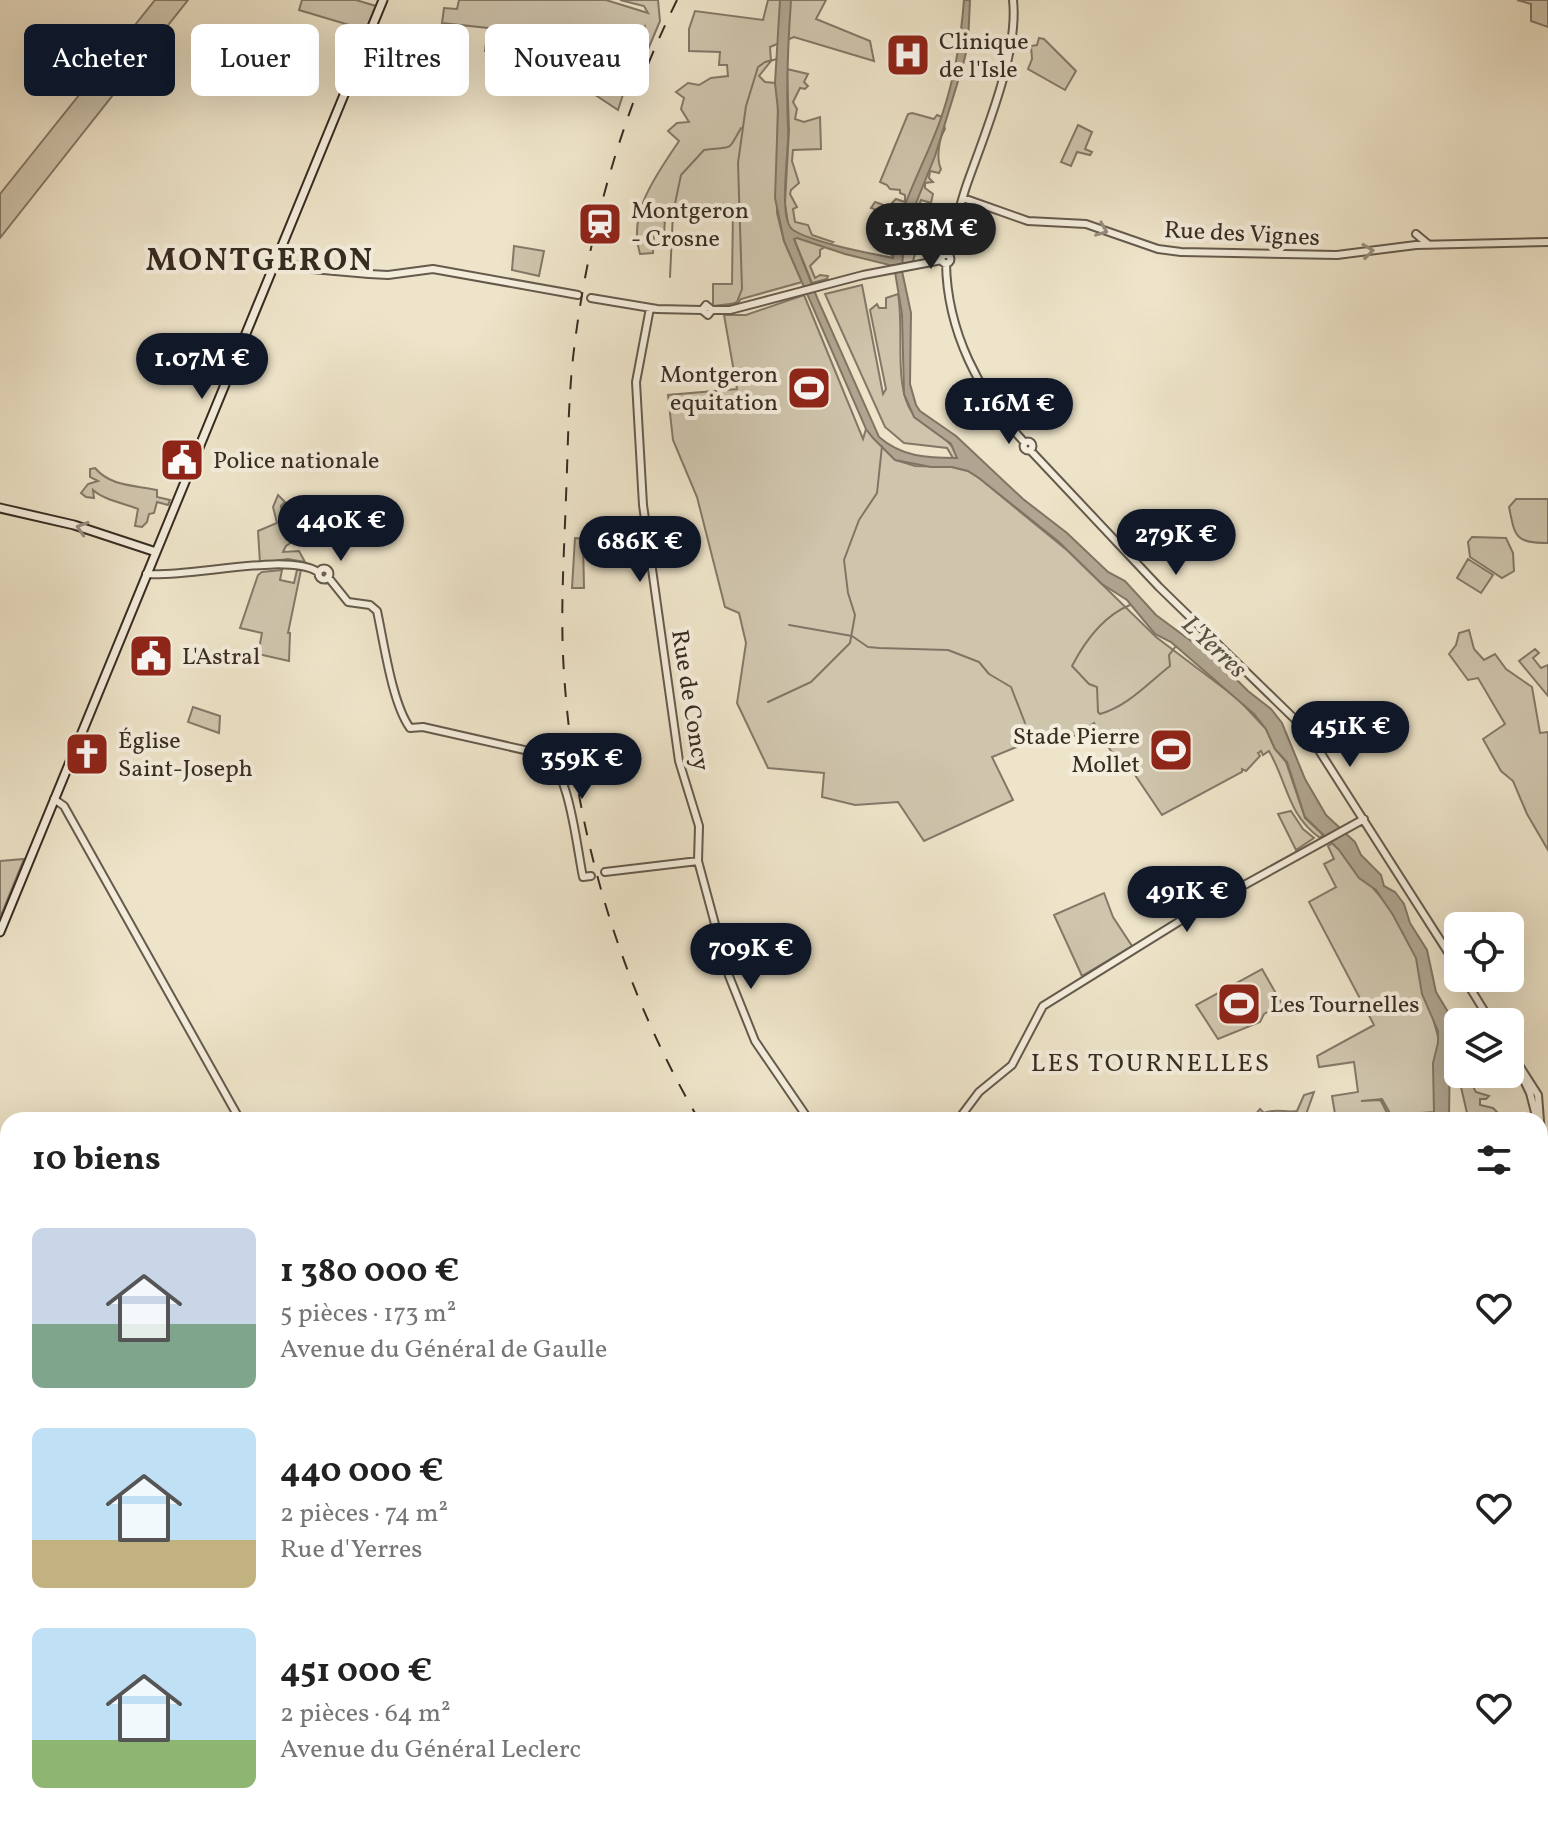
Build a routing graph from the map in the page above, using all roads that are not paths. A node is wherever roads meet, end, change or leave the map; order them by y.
1 (383, 0) edge
2 (1013, 0) edge
3 (963, 198) junction
4 (1416, 234) dead end
5 (1548, 242) edge
6 (1431, 245) junction
7 (945, 259) junction
8 (276, 261) junction
9 (578, 295) dead end
10 (591, 298) dead end
11 (650, 308) junction
12 (0, 508) edge
13 (156, 552) junction
14 (146, 574) junction
15 (54, 799) junction
16 (1364, 819) junction
17 (698, 861) junction
18 (605, 872) dead end
19 (591, 876) dead end
20 (0, 932) edge
21 (1444, 946) edge
22 (1524, 1075) edge
23 (1533, 1089) junction
24 (236, 1112) edge
25 (804, 1112) edge
26 (964, 1112) edge
27 (1536, 1112) edge
28 (1540, 1112) edge

1 - 8 main road
2 - 3 street
3 -> 6 street, Rue des Vignes
3 - 7 street
4 - 6 street
5 - 6 street, Rue des Vignes
7 - 11 street
7 - 16 street
8 - 9 street
8 - 13 main road
10 - 11 street
11 - 17 street, Rue de Concy
13 -> 12 main road
13 - 14 main road
14 - 15 main road
14 - 19 street
15 - 20 main road
15 - 24 street
16 - 21 street
16 - 26 street
17 - 18 street
17 - 25 street, Rue de Concy
22 - 23 street
23 - 27 street
23 - 28 street

